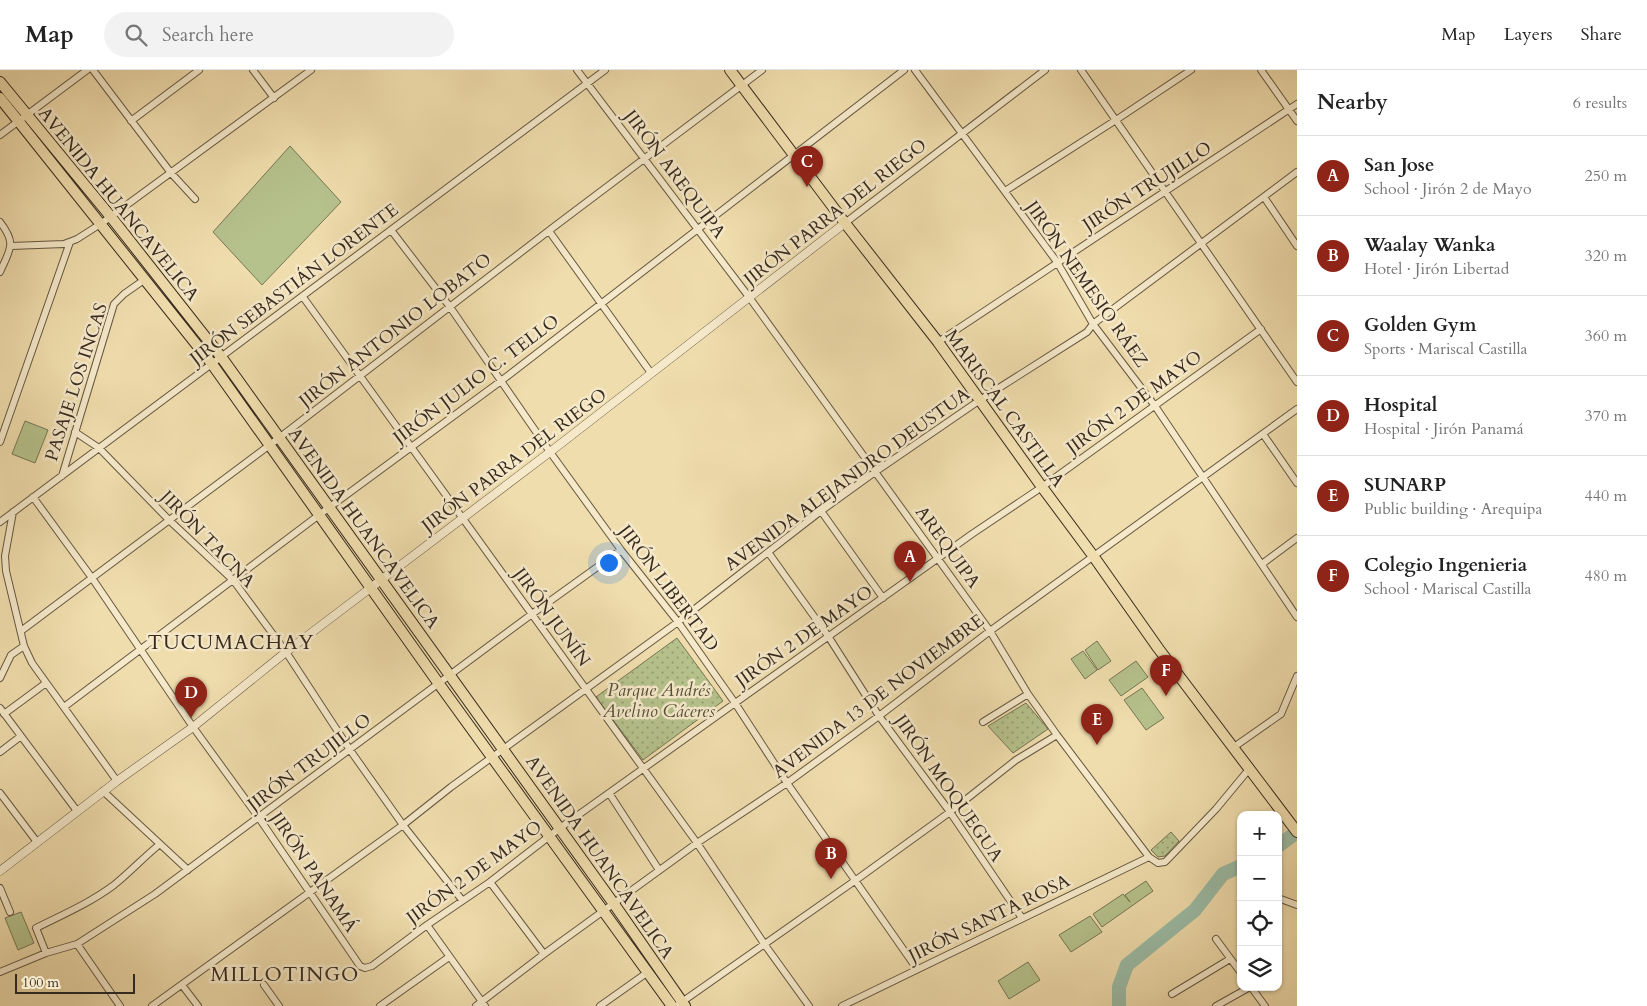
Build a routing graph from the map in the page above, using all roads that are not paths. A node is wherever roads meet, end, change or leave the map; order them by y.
1 (87, 70) edge
2 (93, 70) edge
3 (199, 70) edge
4 (253, 70) edge
5 (311, 70) edge
6 (577, 70) edge
7 (605, 70) edge
8 (730, 70) edge
9 (762, 70) edge
10 (904, 70) edge
11 (915, 70) edge
12 (1045, 70) edge
13 (1081, 70) edge
14 (1191, 70) edge
15 (1261, 70) edge
16 (0, 82) edge
17 (588, 84) junction
18 (742, 86) junction
19 (0, 98) edge
20 (274, 98) junction
21 (1297, 104) edge
22 (1289, 110) junction
23 (22, 118) junction
24 (1116, 120) junction
25 (131, 121) junction
26 (1297, 121) edge
27 (963, 133) junction
28 (0, 135) edge
29 (794, 155) junction
30 (644, 158) junction
31 (1297, 172) edge
32 (170, 173) junction
33 (1005, 191) junction
34 (1166, 192) junction
35 (1264, 197) junction
36 (195, 199) dead end
37 (111, 217) junction
38 (0, 222) edge
39 (845, 223) junction
40 (102, 224) junction
41 (698, 229) junction
42 (391, 230) junction
43 (549, 231) junction
44 (70, 242) junction
45 (1201, 244) junction
46 (11, 246) junction
47 (1297, 246) edge
48 (1057, 262) junction
49 (0, 272) edge
50 (144, 280) junction
51 (303, 296) junction
52 (750, 297) junction
53 (601, 303) junction
54 (450, 307) junction
55 (1093, 324) junction
56 (1261, 329) junction
57 (938, 342) junction
58 (222, 358) junction
59 (212, 364) junction
60 (651, 373) junction
61 (360, 376) junction
62 (501, 381) junction
63 (1297, 382) edge
64 (980, 400) junction
65 (1155, 406) junction
66 (1297, 409) edge
67 (75, 432) junction
68 (1263, 434) junction
69 (279, 438) junction
70 (0, 442) edge
71 (270, 445) junction
72 (411, 447) junction
73 (99, 448) junction
74 (550, 452) junction
75 (875, 472) junction
76 (62, 476) junction
77 (1204, 477) junction
78 (1297, 483) edge
79 (1042, 487) junction
80 (34, 497) junction
81 (329, 507) junction
82 (821, 511) junction
83 (13, 512) junction
84 (319, 514) junction
85 (463, 518) junction
86 (169, 520) junction
87 (0, 522) edge
88 (1297, 538) edge
89 (621, 550) junction
90 (768, 552) junction
91 (1094, 557) junction
92 (938, 559) junction
93 (1262, 564) junction
94 (92, 578) junction
95 (233, 580) junction
96 (381, 580) junction
97 (371, 588) junction
98 (883, 598) junction
99 (532, 614) junction
100 (1297, 617) edge
101 (678, 622) junction
102 (21, 631) junction
103 (990, 631) junction
104 (828, 636) junction
105 (24, 646) junction
106 (140, 650) junction
107 (286, 652) junction
108 (450, 676) junction
109 (1297, 676) edge
110 (0, 678) edge
111 (46, 683) junction
112 (440, 684) junction
113 (586, 689) junction
114 (1028, 694) junction
115 (735, 703) junction
116 (64, 707) junction
117 (2, 711) edge
118 (879, 716) junction
119 (983, 722) dead end
120 (193, 727) junction
121 (1057, 735) junction
122 (21, 736) junction
123 (1234, 747) junction
124 (503, 749) junction
125 (350, 750) junction
126 (0, 752) edge
127 (493, 757) junction
128 (643, 768) junction
129 (1250, 768) junction
130 (117, 781) junction
131 (787, 783) junction
132 (104, 791) junction
133 (0, 793) edge
134 (609, 793) junction
135 (77, 811) junction
136 (950, 812) junction
137 (259, 818) junction
138 (404, 825) junction
139 (560, 828) junction
140 (1297, 832) edge
141 (550, 835) junction
142 (37, 842) junction
143 (697, 843) junction
144 (160, 844) junction
145 (1149, 857) junction
146 (188, 870) junction
147 (659, 870) junction
148 (0, 871) edge
149 (856, 880) junction
150 (490, 882) junction
151 (0, 888) edge
152 (310, 893) junction
153 (1282, 899) edge
154 (462, 900) junction
155 (614, 904) junction
156 (1297, 905) edge
157 (604, 911) junction
158 (10, 912) dead end
159 (1022, 918) junction
160 (427, 925) junction
161 (1216, 939) dead end
162 (77, 944) junction
163 (765, 945) junction
164 (46, 953) junction
165 (544, 954) junction
166 (449, 956) junction
167 (1230, 959) junction
168 (365, 968) joint
169 (1237, 968) edge
170 (917, 969) junction
171 (0, 972) edge
172 (648, 972) junction
173 (264, 984) dead end
174 (182, 985) junction
175 (1244, 991) edge
176 (1254, 991) edge
177 (1172, 994) dead end
178 (481, 1004) edge
179 (679, 1005) edge
180 (120, 1006) edge
181 (152, 1006) edge
182 (198, 1006) edge
183 (279, 1006) edge
184 (380, 1006) edge
185 (600, 1006) edge
186 (809, 1006) edge
187 (842, 1006) edge
188 (1216, 1006) edge
189 (1265, 1006) edge

1 - 23 street
2 - 25 street
3 - 25 street
4 - 20 street
5 - 20 street
6 - 17 street, JIRÓN AREQUIPA
7 - 17 street, JIRÓN SEBASTIÁN LORENTE
8 - 18 highway, MARISCAL CASTILLA
9 - 18 street, JIRÓN ANTONIO LOBATO
10 - 29 street, JIRÓN JULIO C. TELLO
11 - 27 street, JIRÓN NEMESIO RÁEZ
12 - 27 street, JIRÓN PARRA DEL RIEGO
13 - 24 street
14 - 24 street
15 - 22 street
16 - 23 highway, AVENIDA HUANCAVELICA
17 - 30 street, JIRÓN AREQUIPA
17 - 42 street, JIRÓN SEBASTIÁN LORENTE
18 - 29 highway, MARISCAL CASTILLA
18 - 30 street, JIRÓN ANTONIO LOBATO
19 - 23 highway, AVENIDA HUANCAVELICA
20 - 32 street
21 - 22 street, JIRÓN TRUJILLO
22 - 26 street
22 - 34 street, JIRÓN TRUJILLO
23 - 28 street
23 - 37 highway, AVENIDA HUANCAVELICA
23 - 40 highway, AVENIDA HUANCAVELICA
24 - 33 street
24 - 34 street
25 - 32 street
27 - 33 street, JIRÓN NEMESIO RÁEZ
27 - 39 street, JIRÓN PARRA DEL RIEGO
29 - 39 highway, MARISCAL CASTILLA
29 - 41 street, JIRÓN JULIO C. TELLO
30 - 41 street, JIRÓN AREQUIPA
30 - 43 street, JIRÓN ANTONIO LOBATO
31 - 35 street, AVENIDA ALEJANDRO DEUSTUA
32 - 36 street
32 - 37 street
33 - 48 street, JIRÓN NEMESIO RÁEZ
34 - 45 street
34 - 48 street, JIRÓN TRUJILLO
35 - 45 street, AVENIDA ALEJANDRO DEUSTUA
35 - 47 street
37 - 40 street
37 - 58 highway, AVENIDA HUANCAVELICA
38 - 46 street
39 - 52 street, JIRÓN PARRA DEL RIEGO
39 - 57 highway, MARISCAL CASTILLA
40 - 44 street
40 - 50 highway, AVENIDA HUANCAVELICA
41 - 52 street, JIRÓN AREQUIPA
41 - 53 street, JIRÓN JULIO C. TELLO
42 - 51 street, JIRÓN SEBASTIÁN LORENTE
42 - 54 street, JIRÓN LIBERTAD
43 - 53 street
43 - 54 street, JIRÓN ANTONIO LOBATO
44 - 46 street
44 - 70 street
45 - 55 street, AVENIDA ALEJANDRO DEUSTUA
45 - 56 street
46 - 49 street
48 - 55 street, JIRÓN NEMESIO RÁEZ
48 - 57 street, JIRÓN TRUJILLO
50 - 59 highway, AVENIDA HUANCAVELICA
50 - 67 street, PASAJE LOS INCAS
51 - 58 street, JIRÓN SEBASTIÁN LORENTE
51 - 61 street, JIRÓN JUNÍN
52 - 60 street, JIRÓN PARRA DEL RIEGO
52 - 75 street, AREQUIPA
53 - 60 street
53 - 62 street, JIRÓN JULIO C. TELLO
54 - 61 street, JIRÓN ANTONIO LOBATO
54 - 62 street, JIRÓN LIBERTAD
55 - 64 street, AVENIDA ALEJANDRO DEUSTUA
55 - 65 street, JIRÓN NEMESIO RÁEZ
56 - 63 street
56 - 65 street, JIRÓN 2 DE MAYO
57 - 64 highway, MARISCAL CASTILLA
58 - 59 street, JIRÓN SEBASTIÁN LORENTE
58 - 69 highway, AVENIDA HUANCAVELICA
59 - 71 highway, AVENIDA HUANCAVELICA
59 - 73 street, JIRÓN SEBASTIÁN LORENTE
60 - 74 street, JIRÓN PARRA DEL RIEGO
61 - 69 street, JIRÓN ANTONIO LOBATO
61 - 72 street, JIRÓN JUNÍN
62 - 72 street, JIRÓN JULIO C. TELLO
62 - 74 street, JIRÓN LIBERTAD
64 - 75 street, AVENIDA ALEJANDRO DEUSTUA
64 - 79 highway, MARISCAL CASTILLA
65 - 77 street, JIRÓN NEMESIO RÁEZ
65 - 79 street, JIRÓN 2 DE MAYO
66 - 68 street, AVENIDA 13 DE NOVIEMBRE
67 - 73 street, JIRÓN TACNA
67 - 76 street, PASAJE LOS INCAS
68 - 77 street, AVENIDA 13 DE NOVIEMBRE
68 - 78 street
69 - 71 street, JIRÓN ANTONIO LOBATO
69 - 81 highway, AVENIDA HUANCAVELICA
71 - 84 highway, AVENIDA HUANCAVELICA
71 - 86 street, JIRÓN ANTONIO LOBATO
72 - 81 street, JIRÓN JULIO C. TELLO
72 - 85 street, JIRÓN JUNÍN
73 - 76 street, JIRÓN SEBASTIÁN LORENTE
73 - 86 street, JIRÓN TACNA
74 - 85 street, JIRÓN PARRA DEL RIEGO
74 - 89 street, JIRÓN LIBERTAD
75 - 82 street, AVENIDA ALEJANDRO DEUSTUA
75 - 92 street, AREQUIPA
76 - 80 street, JIRÓN SEBASTIÁN LORENTE
77 - 91 street, AVENIDA 13 DE NOVIEMBRE
77 - 93 street, JIRÓN NEMESIO RÁEZ
79 - 91 highway, MARISCAL CASTILLA
79 - 92 street, JIRÓN 2 DE MAYO
80 - 83 street, JIRÓN SEBASTIÁN LORENTE
80 - 94 street, JIRÓN PANAMÁ
81 - 84 street, JIRÓN JULIO C. TELLO
81 - 96 highway, AVENIDA HUANCAVELICA
82 - 90 street, AVENIDA ALEJANDRO DEUSTUA
82 - 98 street
83 - 87 street, JIRÓN SEBASTIÁN LORENTE
83 - 102 street
84 - 95 street, JIRÓN JULIO C. TELLO
84 - 97 highway, AVENIDA HUANCAVELICA
85 - 96 street, JIRÓN PARRA DEL RIEGO
85 - 99 street, JIRÓN JUNÍN
86 - 94 street, JIRÓN ANTONIO LOBATO
86 - 95 street, JIRÓN TACNA
88 - 93 street
89 - 99 street, JIRÓN TRUJILLO
89 - 101 street, JIRÓN LIBERTAD
90 - 101 street, AVENIDA ALEJANDRO DEUSTUA
90 - 104 street, JIRÓN MOQUEGUA
91 - 103 street, AVENIDA 13 DE NOVIEMBRE
91 - 123 highway, MARISCAL CASTILLA
92 - 98 street, JIRÓN 2 DE MAYO
92 - 103 street, AREQUIPA
93 - 100 street, JIRÓN NEMESIO RÁEZ
94 - 102 street, JIRÓN ANTONIO LOBATO
94 - 106 street, JIRÓN PANAMÁ
95 - 106 street, JIRÓN JULIO C. TELLO
95 - 107 street, JIRÓN TACNA
96 - 97 street, JIRÓN PARRA DEL RIEGO
96 - 108 highway, AVENIDA HUANCAVELICA
97 - 107 street, JIRÓN PARRA DEL RIEGO
97 - 112 highway, AVENIDA HUANCAVELICA
98 - 104 street, JIRÓN 2 DE MAYO
99 - 108 street, JIRÓN TRUJILLO
99 - 113 street, JIRÓN JUNÍN
101 - 113 street, AVENIDA ALEJANDRO DEUSTUA
101 - 115 street, JIRÓN LIBERTAD
102 - 105 street
103 - 114 street, AREQUIPA
103 - 118 street, AVENIDA 13 DE NOVIEMBRE
104 - 115 street, JIRÓN 2 DE MAYO
104 - 118 street, JIRÓN MOQUEGUA
105 - 110 street
105 - 111 street
106 - 116 street, JIRÓN JULIO C. TELLO
106 - 120 street, JIRÓN PANAMÁ
107 - 120 street, JIRÓN PARRA DEL RIEGO
107 - 125 street, JIRÓN TACNA
108 - 112 street, JIRÓN TRUJILLO
108 - 124 highway, AVENIDA HUANCAVELICA
109 - 123 street
111 - 116 street
111 - 117 street
112 - 125 street, JIRÓN TRUJILLO
112 - 127 highway, AVENIDA HUANCAVELICA
113 - 124 street, AVENIDA ALEJANDRO DEUSTUA
113 - 128 street, JIRÓN JUNÍN
114 - 119 street
114 - 121 street, AREQUIPA
115 - 128 street, JIRÓN 2 DE MAYO
115 - 131 street, JIRÓN LIBERTAD
116 - 130 street
117 - 122 street
118 - 131 street, AVENIDA 13 DE NOVIEMBRE
118 - 136 street, JIRÓN MOQUEGUA
120 - 130 street, JIRÓN PARRA DEL RIEGO
120 - 137 street, JIRÓN PANAMÁ
121 - 136 street
121 - 145 street, AREQUIPA
122 - 126 street
122 - 135 street
123 - 129 highway, MARISCAL CASTILLA
124 - 127 street, AVENIDA ALEJANDRO DEUSTUA
124 - 139 highway, AVENIDA HUANCAVELICA
125 - 137 street, JIRÓN TRUJILLO
125 - 138 street, JIRÓN TACNA
127 - 138 street, AVENIDA ALEJANDRO DEUSTUA
127 - 141 highway, AVENIDA HUANCAVELICA
128 - 134 street, JIRÓN 2 DE MAYO
128 - 143 street, JIRÓN JUNÍN
129 - 140 highway, MARISCAL CASTILLA
129 - 145 street, AREQUIPA
130 - 132 street, JIRÓN PARRA DEL RIEGO
131 - 143 street, AVENIDA 13 DE NOVIEMBRE
131 - 149 street, JIRÓN LIBERTAD
132 - 135 street, JIRÓN PARRA DEL RIEGO
132 - 144 street
133 - 142 street
134 - 139 street, JIRÓN 2 DE MAYO
134 - 147 street
135 - 142 street, JIRÓN PARRA DEL RIEGO
136 - 149 street
136 - 159 street, JIRÓN MOQUEGUA
137 - 146 street, JIRÓN TRUJILLO
137 - 152 street, JIRÓN PANAMÁ
138 - 152 street, AVENIDA ALEJANDRO DEUSTUA
138 - 154 street, JIRÓN TACNA
139 - 141 street, JIRÓN 2 DE MAYO
139 - 155 highway, AVENIDA HUANCAVELICA
141 - 150 street, JIRÓN 2 DE MAYO
141 - 157 highway, AVENIDA HUANCAVELICA
142 - 148 street, JIRÓN PARRA DEL RIEGO
143 - 147 street, AVENIDA 13 DE NOVIEMBRE
143 - 163 street, JIRÓN JUNÍN
144 - 146 street
144 - 164 street
145 - 159 street, JIRÓN SANTA ROSA
146 - 162 street, JIRÓN TRUJILLO
147 - 155 street, AVENIDA 13 DE NOVIEMBRE
149 - 163 street
149 - 170 street, JIRÓN LIBERTAD
150 - 154 street, JIRÓN 2 DE MAYO
150 - 165 street
151 - 158 street
152 - 168 street, JIRÓN PANAMÁ
152 - 174 street, AVENIDA ALEJANDRO DEUSTUA
153 - 156 street
154 - 160 street, JIRÓN 2 DE MAYO
155 - 157 street, AVENIDA 13 DE NOVIEMBRE
155 - 179 highway, AVENIDA HUANCAVELICA
157 - 165 street, AVENIDA 13 DE NOVIEMBRE
157 - 172 highway, AVENIDA HUANCAVELICA
159 - 170 street, JIRÓN SANTA ROSA
160 - 166 street
160 - 168 street, JIRÓN 2 DE MAYO
161 - 167 street
162 - 164 street, JIRÓN TRUJILLO
162 - 180 street
163 - 179 street
163 - 186 street, JIRÓN JUNÍN
164 - 171 street, JIRÓN TRUJILLO
165 - 178 street, AVENIDA 13 DE NOVIEMBRE
166 - 178 street
166 - 184 street
167 - 169 street
167 - 177 street
170 - 187 street, JIRÓN SANTA ROSA
172 - 179 highway, AVENIDA HUANCAVELICA
172 - 185 street
173 - 183 street
174 - 181 street, AVENIDA ALEJANDRO DEUSTUA
174 - 182 street
175 - 188 street
176 - 189 street

